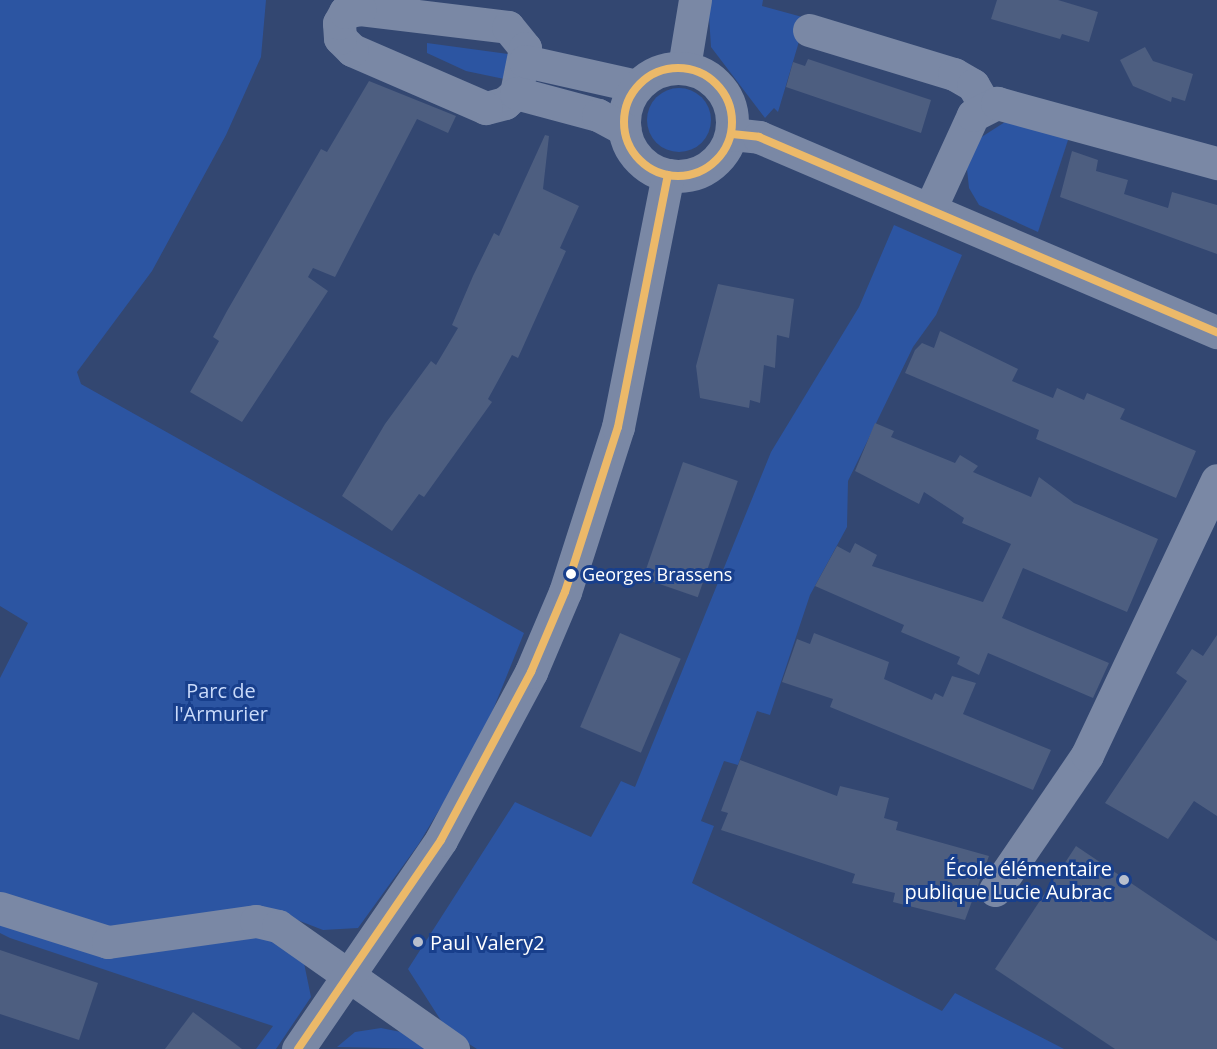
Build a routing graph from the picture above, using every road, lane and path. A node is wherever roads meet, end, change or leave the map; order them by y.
1 (695, 0) edge
2 (343, 6) edge
3 (809, 30) dead end
4 (525, 61) junction
5 (684, 67) junction
6 (637, 86) junction
7 (516, 93) junction
8 (985, 106) junction
9 (624, 129) junction
10 (732, 134) junction
11 (1217, 163) edge
12 (668, 175) junction
13 (930, 209) junction
14 (1217, 332) edge
15 (1217, 480) edge
16 (995, 890) dead end
17 (0, 908) edge
18 (351, 974) junction
19 (298, 1049) edge
20 (453, 1049) edge

1 - 5 street
2 - 4 street
2 - 7 street
3 - 8 street
4 - 6 street
4 - 7 street
5 - 6 street
5 - 10 street
6 - 9 street
7 - 9 street
8 - 11 street
8 - 13 street
9 - 12 street
10 - 12 street
10 - 13 street
12 - 18 street
13 - 14 street
15 - 16 street
17 - 18 street
18 - 19 street
18 - 20 street

